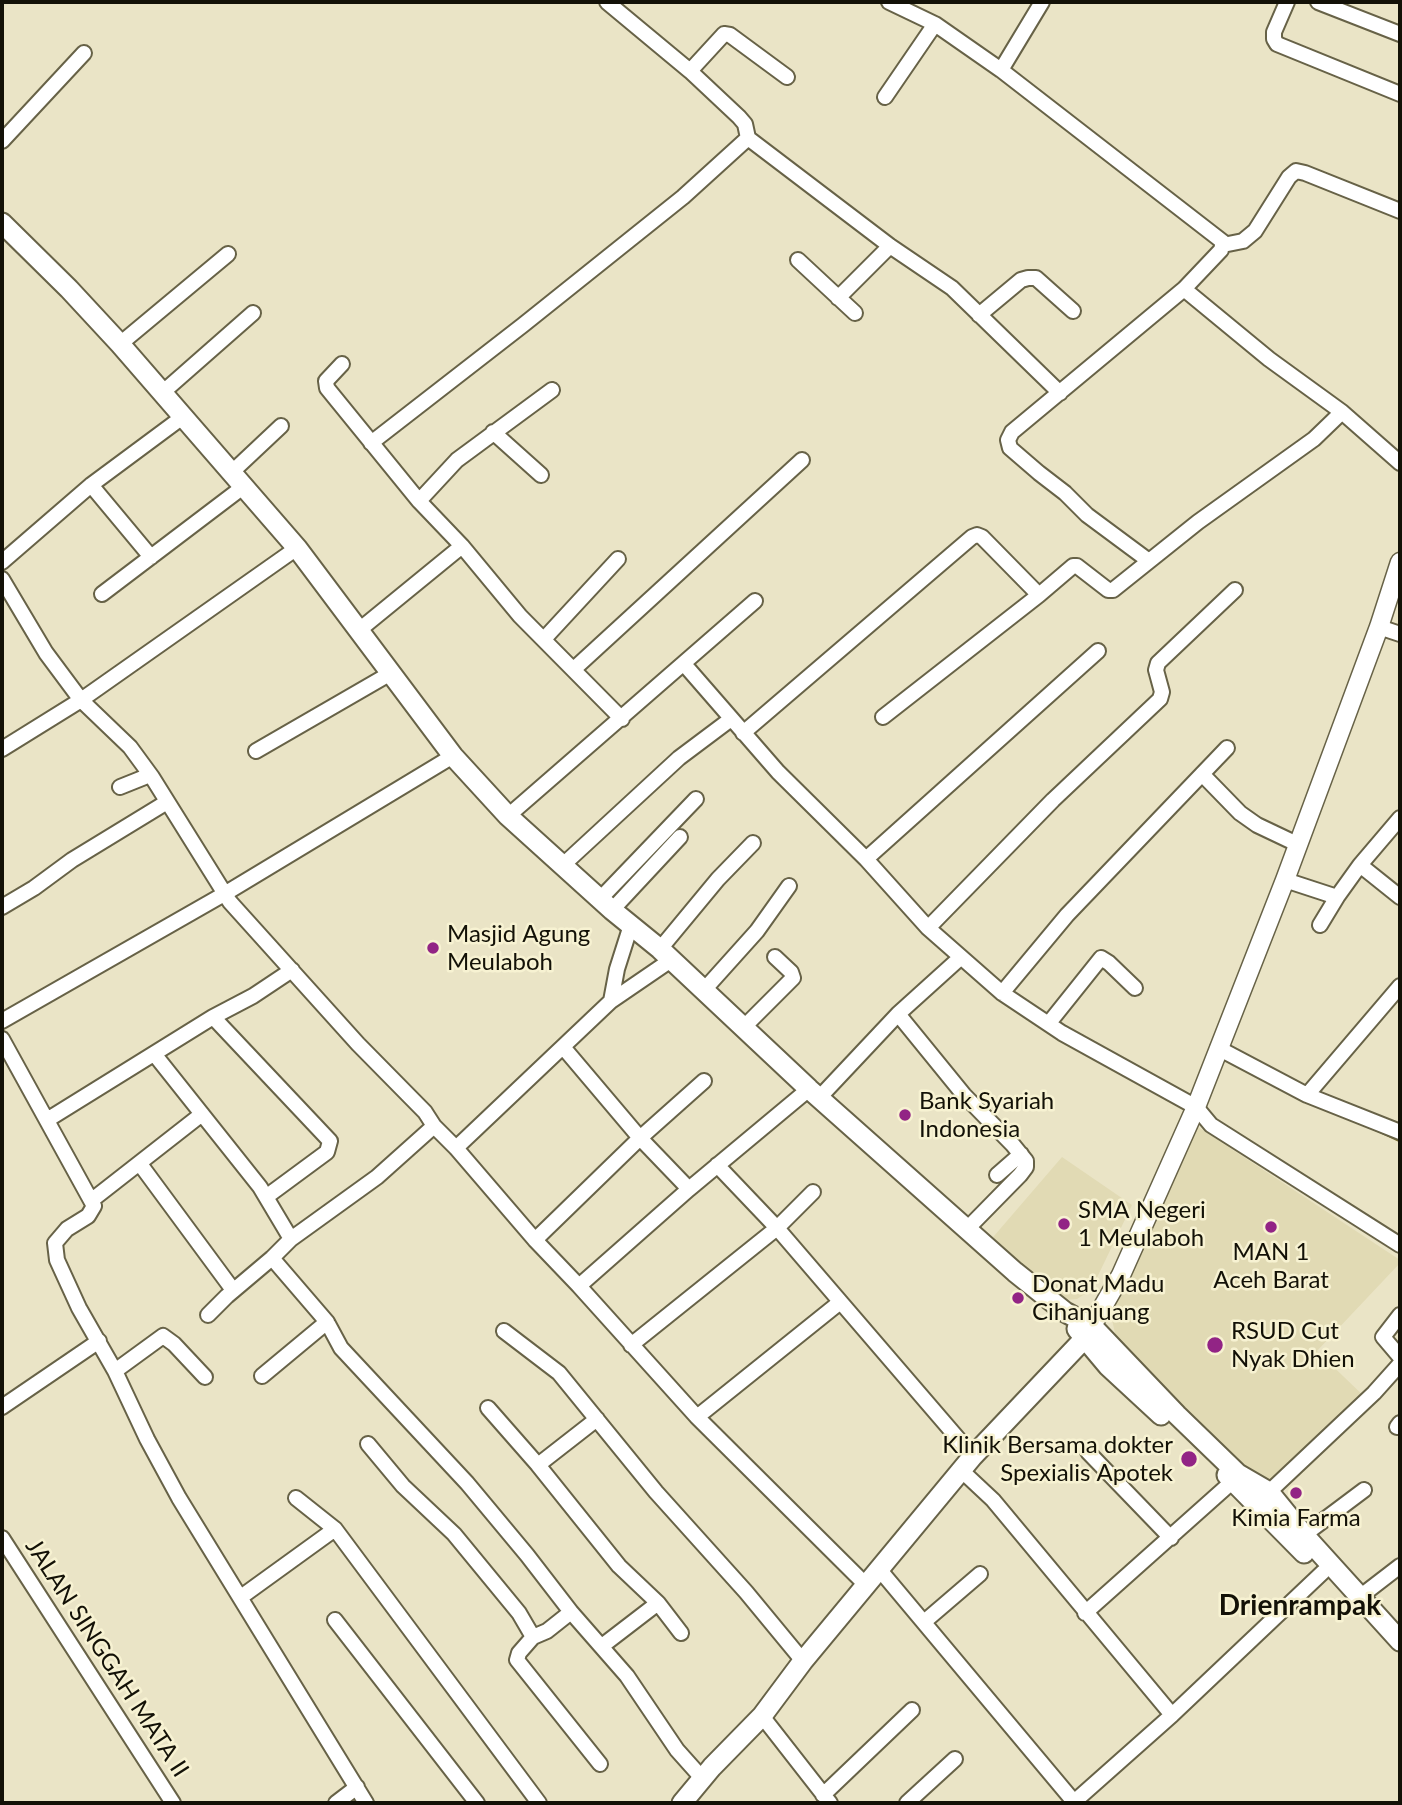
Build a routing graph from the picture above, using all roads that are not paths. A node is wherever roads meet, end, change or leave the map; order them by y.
1 (607, 2) edge
2 (889, 2) edge
3 (1042, 2) edge
4 (1287, 2) edge
5 (1318, 2) edge
6 (935, 24) junction
7 (1400, 34) edge
8 (84, 53) dead end
9 (1001, 70) junction
10 (690, 71) junction
11 (787, 77) dead end
12 (1400, 94) edge
13 (885, 97) dead end
14 (748, 138) junction
15 (2, 141) edge
16 (1400, 211) edge
17 (2, 223) edge
18 (1223, 245) junction
19 (890, 246) junction
20 (228, 254) dead end
21 (798, 260) dead end
22 (1184, 289) junction
23 (838, 298) junction
24 (1073, 310) dead end
25 (253, 313) dead end
26 (855, 313) dead end
27 (979, 315) junction
28 (120, 344) junction
29 (342, 364) dead end
30 (552, 390) dead end
31 (162, 393) junction
32 (1060, 393) junction
33 (1342, 412) junction
34 (184, 416) junction
35 (281, 426) dead end
36 (493, 432) junction
37 (371, 443) junction
38 (802, 460) dead end
39 (1400, 463) edge
40 (541, 475) dead end
41 (237, 480) junction
42 (91, 485) junction
43 (419, 501) junction
44 (462, 546) junction
45 (297, 548) junction
46 (151, 557) junction
47 (618, 559) dead end
48 (1149, 561) junction
49 (2, 562) edge
50 (1400, 562) edge
51 (2, 579) edge
52 (1235, 590) dead end
53 (102, 594) dead end
54 (1039, 595) junction
55 (755, 601) dead end
56 (1379, 627) junction
57 (358, 631) junction
58 (1400, 634) edge
59 (544, 639) junction
60 (1098, 652) dead end
61 (684, 664) junction
62 (574, 670) junction
63 (391, 673) junction
64 (81, 700) junction
65 (883, 718) dead end
66 (622, 719) junction
67 (731, 719) junction
68 (743, 733) junction
69 (1227, 748) dead end
70 (2, 749) edge
71 (256, 751) dead end
72 (453, 756) junction
73 (1202, 774) junction
74 (150, 775) junction
75 (120, 787) dead end
76 (696, 799) dead end
77 (167, 802) junction
78 (508, 816) junction
79 (1400, 818) edge
80 (680, 837) dead end
81 (753, 844) dead end
82 (1297, 844) junction
83 (866, 859) junction
84 (1360, 864) junction
85 (563, 865) junction
86 (1285, 880) junction
87 (789, 886) dead end
88 (226, 892) junction
89 (1337, 897) junction
90 (1400, 897) edge
91 (606, 904) junction
92 (2, 907) edge
93 (631, 925) junction
94 (1320, 925) dead end
95 (928, 928) junction
96 (666, 954) junction
97 (775, 957) dead end
98 (960, 958) junction
99 (292, 970) junction
100 (1400, 986) edge
101 (1135, 988) dead end
102 (704, 990) junction
103 (1002, 993) junction
104 (611, 1002) junction
105 (898, 1014) junction
106 (213, 1017) junction
107 (2, 1021) edge
108 (1049, 1023) junction
109 (744, 1027) junction
110 (2, 1039) edge
111 (563, 1047) junction
112 (1218, 1048) junction
113 (155, 1055) junction
114 (704, 1081) dead end
115 (814, 1094) junction
116 (1307, 1095) junction
117 (1196, 1107) junction
118 (202, 1114) junction
119 (47, 1120) junction
120 (434, 1126) junction
121 (1400, 1132) edge
122 (640, 1138) junction
123 (456, 1148) junction
124 (1021, 1154) junction
125 (140, 1164) junction
126 (717, 1166) junction
127 (997, 1175) dead end
128 (689, 1189) junction
129 (813, 1192) dead end
130 (265, 1197) junction
131 (92, 1200) junction
132 (777, 1228) junction
133 (967, 1229) junction
134 (291, 1239) junction
135 (535, 1241) junction
136 (1400, 1245) edge
137 (272, 1258) junction
138 (579, 1286) junction
139 (233, 1290) junction
140 (839, 1303) junction
141 (208, 1315) dead end
142 (1400, 1315) edge
143 (327, 1322) junction
144 (504, 1331) dead end
145 (1088, 1333) junction
146 (95, 1344) junction
147 (631, 1345) junction
148 (1400, 1357) edge
149 (1400, 1364) edge
150 (115, 1371) junction
151 (262, 1376) dead end
152 (205, 1377) dead end
153 (2, 1407) edge
154 (488, 1408) dead end
155 (697, 1417) junction
156 (597, 1419) junction
157 (368, 1444) dead end
158 (1088, 1452) dead end
159 (968, 1463) junction
160 (538, 1465) junction
161 (1233, 1481) junction
162 (1364, 1490) dead end
163 (1269, 1492) junction
164 (296, 1498) dead end
165 (335, 1529) junction
166 (1304, 1535) junction
167 (2, 1538) edge
168 (1171, 1538) junction
169 (1400, 1566) edge
170 (879, 1569) junction
171 (1323, 1572) junction
172 (979, 1574) dead end
173 (866, 1585) junction
174 (1361, 1596) junction
175 (241, 1597) junction
176 (658, 1603) junction
177 (571, 1612) junction
178 (1085, 1613) junction
179 (335, 1620) dead end
180 (924, 1622) junction
181 (681, 1633) dead end
182 (533, 1637) junction
183 (1400, 1643) edge
184 (602, 1646) junction
185 (803, 1661) junction
186 (912, 1710) dead end
187 (1172, 1715) junction
188 (762, 1716) junction
189 (955, 1759) dead end
190 (600, 1764) dead end
191 (702, 1778) junction
192 (346, 1795) edge
193 (826, 1799) edge
194 (173, 1803) edge
195 (366, 1803) edge
196 (477, 1803) edge
197 (539, 1803) edge
198 (682, 1803) edge
199 (907, 1803) edge
200 (1075, 1803) edge

1 - 10 street
2 - 6 street
3 - 9 street
4 - 12 street
5 - 7 street
6 - 9 street
6 - 13 street
8 - 15 street
9 - 18 street
10 - 11 street
10 - 14 street
14 - 19 street
14 - 37 street
16 - 18 street
17 - 28 highway
18 - 22 street
19 - 23 street
19 - 27 street
20 - 28 street
21 - 23 street
22 - 32 street
22 - 33 street
23 - 26 street
24 - 27 street
25 - 31 street
27 - 32 street
28 - 31 highway
29 - 37 street
30 - 36 street
31 - 34 highway
32 - 48 street
33 - 39 street
33 - 48 street
34 - 41 highway
34 - 42 street
35 - 41 street
36 - 40 street
36 - 43 street
37 - 43 street
38 - 62 street
41 - 45 highway
41 - 46 street
42 - 46 street
42 - 49 street
43 - 44 street
44 - 57 street
44 - 59 street
45 - 57 highway
45 - 64 street
46 - 53 street
47 - 59 street
48 - 54 street
50 - 56 main road
51 - 64 street
52 - 95 street
54 - 65 street
54 - 68 street
55 - 61 street
56 - 58 street
56 - 82 main road
57 - 63 highway
59 - 62 street
60 - 83 street
61 - 66 street
61 - 67 street
62 - 66 street
63 - 71 street
63 - 72 highway
64 - 70 street
64 - 74 street
66 - 78 street
67 - 68 street
67 - 85 street
68 - 83 street
69 - 73 street
72 - 78 highway
72 - 88 street
73 - 82 street
73 - 103 street
74 - 75 street
74 - 77 street
76 - 91 street
77 - 88 street
77 - 92 street
78 - 85 highway
79 - 84 street
80 - 91 street
81 - 96 street
82 - 86 main road
83 - 95 street
84 - 89 street
84 - 90 street
85 - 91 highway
86 - 89 street
86 - 112 main road
87 - 102 street
88 - 99 street
88 - 107 street
89 - 94 street
91 - 93 highway
93 - 96 highway
93 - 104 street
95 - 98 street
96 - 102 highway
96 - 104 street
97 - 109 street
98 - 103 street
98 - 105 street
99 - 106 street
99 - 120 street
100 - 116 street
101 - 108 street
102 - 109 highway
103 - 108 street
104 - 111 street
105 - 115 street
105 - 124 street
106 - 113 street
106 - 130 street
108 - 117 street
109 - 115 highway
110 - 119 street
111 - 122 street
111 - 123 street
112 - 116 street
112 - 117 main road
113 - 118 street
113 - 119 street
114 - 122 street
115 - 126 street
115 - 133 highway
116 - 121 street
117 - 136 street
117 - 145 main road
118 - 125 street
118 - 130 street
119 - 131 street
120 - 123 street
120 - 134 street
122 - 128 street
122 - 135 street
123 - 135 street
124 - 127 street
124 - 133 street
125 - 131 street
125 - 139 street
126 - 128 street
126 - 132 street
128 - 138 street
129 - 132 street
130 - 134 street
131 - 146 street
132 - 140 street
132 - 147 street
133 - 145 highway
134 - 137 street
135 - 138 street
137 - 139 street
137 - 143 street
138 - 147 street
139 - 141 street
140 - 155 street
140 - 159 street
142 - 148 street
143 - 151 street
143 - 177 street
144 - 156 street
145 - 159 highway
145 - 161 highway
145 - 163 highway
146 - 150 street
146 - 153 street
147 - 155 street
149 - 163 street
150 - 152 street
150 - 175 street
154 - 160 street
155 - 173 street
156 - 160 street
156 - 185 street
157 - 182 street
158 - 168 street
159 - 170 highway
159 - 178 street
160 - 176 street
161 - 168 street
161 - 171 highway
162 - 166 street
163 - 166 highway
164 - 165 street
165 - 175 street
165 - 197 street
166 - 174 highway
167 - 194 street, JALAN SINGGAH MATA II
168 - 178 street
169 - 174 street
170 - 173 highway
170 - 180 street
171 - 183 highway
171 - 187 street
172 - 180 street
173 - 185 highway
174 - 183 highway
175 - 192 street
176 - 181 street
176 - 184 street
177 - 182 street
177 - 184 street
178 - 187 street
179 - 196 street
180 - 200 street
182 - 190 street
184 - 191 street
185 - 188 highway
186 - 193 street
187 - 200 street
188 - 191 highway
188 - 193 street
189 - 199 street
191 - 198 highway
192 - 195 street

